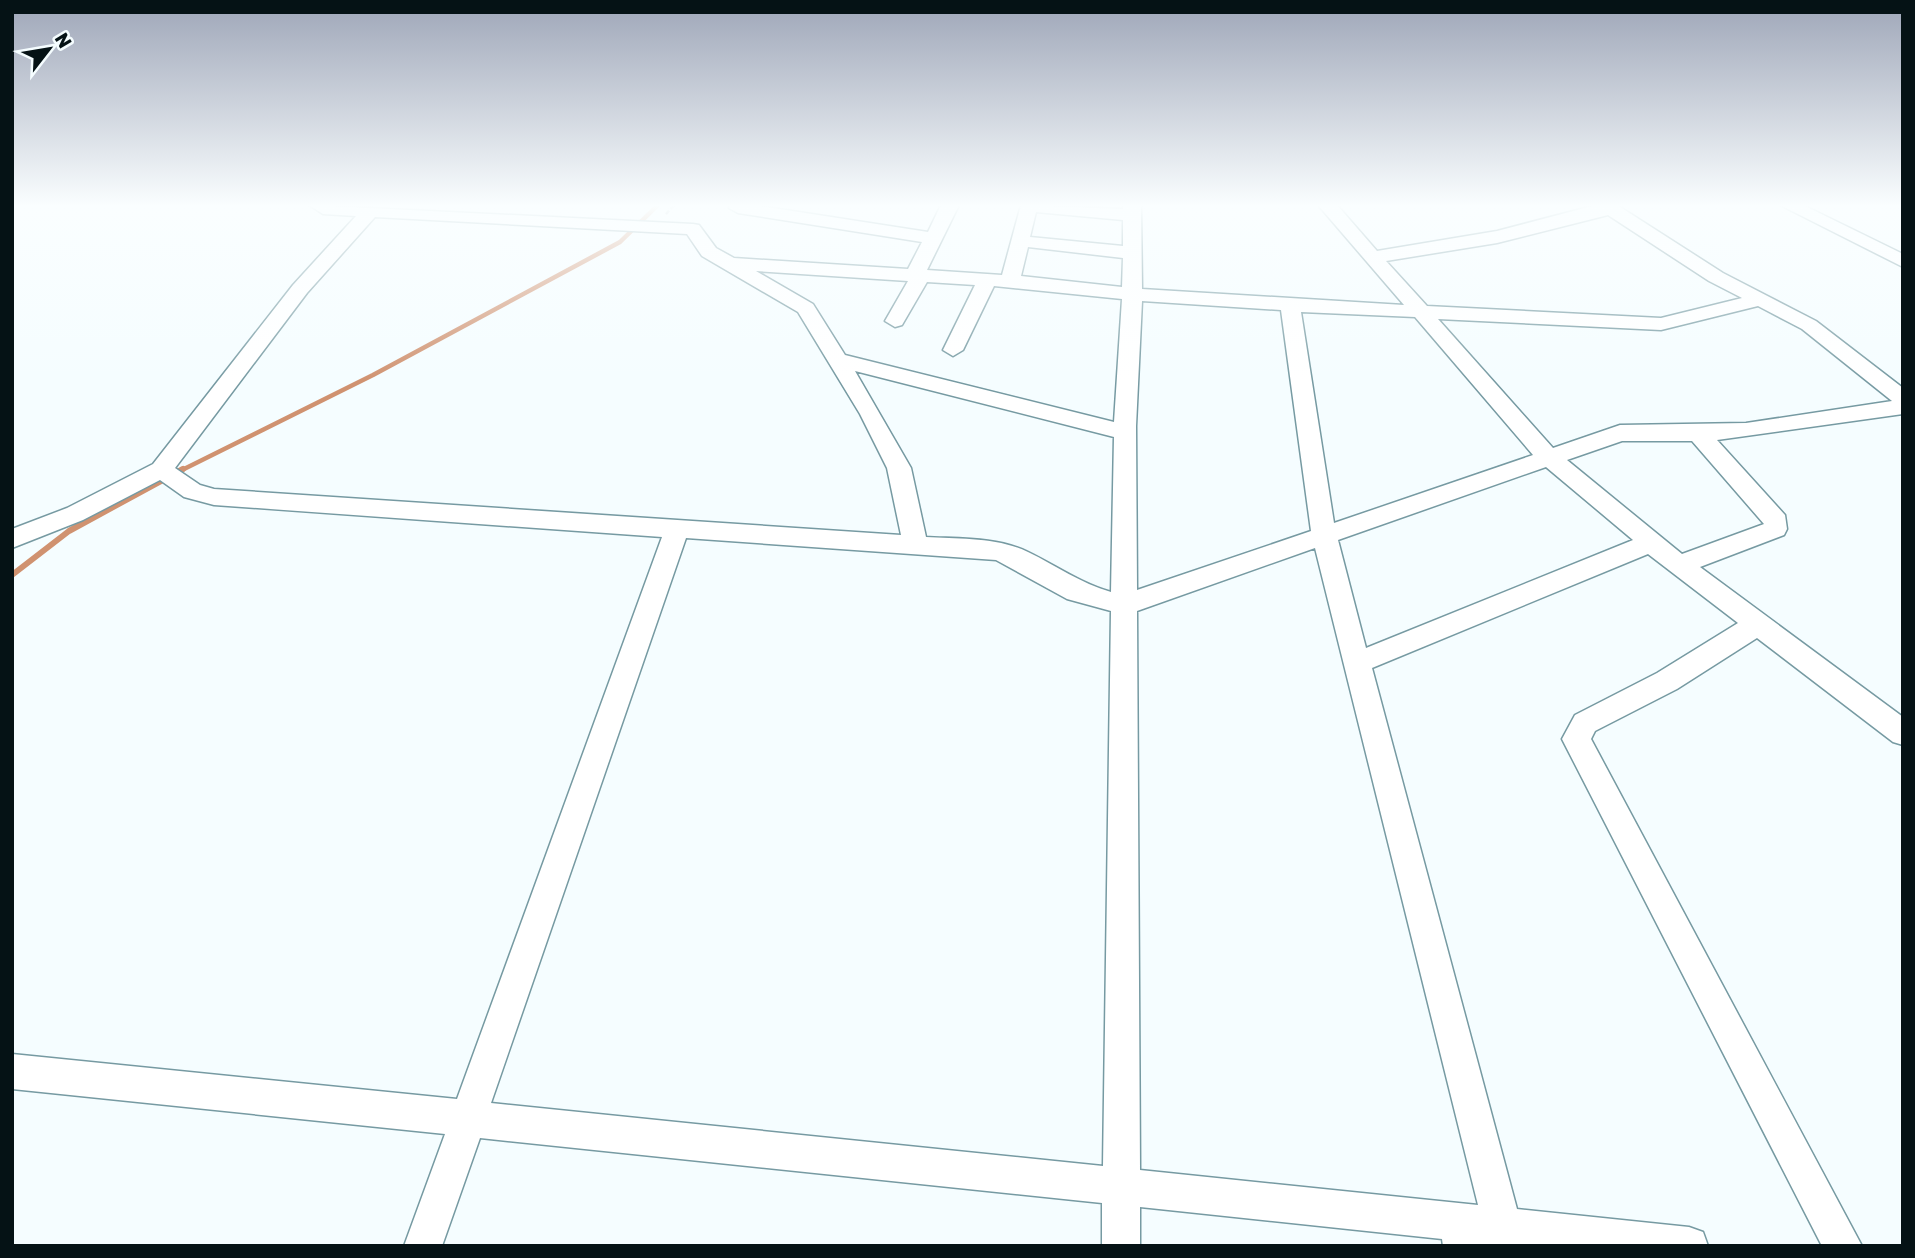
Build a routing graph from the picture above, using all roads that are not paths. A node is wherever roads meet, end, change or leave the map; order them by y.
1 (323, 264) edge
2 (732, 264) joint
3 (923, 264) edge
4 (1014, 264) edge
5 (1102, 264) edge
6 (1117, 264) edge
7 (1132, 264) edge
8 (1380, 264) edge
9 (1695, 264) edge
10 (1107, 271) junction
11 (918, 275) junction
12 (988, 279) junction
13 (1010, 281) junction
14 (1132, 294) junction
15 (1759, 300) junction
16 (1290, 305) junction
17 (1421, 310) junction
18 (895, 321) dead end
19 (953, 349) dead end
20 (838, 360) junction
21 (1903, 399) edge
22 (1903, 407) edge
23 (1125, 432) junction
24 (1698, 433) junction
25 (1549, 458) junction
26 (167, 474) junction
27 (677, 529) junction
28 (1324, 535) junction
29 (12, 539) edge
30 (1651, 543) junction
31 (915, 544) junction
32 (1679, 565) junction
33 (1124, 605) junction
34 (1757, 625) junction
35 (1357, 663) junction
36 (1903, 733) edge
37 (12, 1071) edge
38 (468, 1119) junction
39 (1121, 1185) junction
40 (1502, 1225) junction
41 (1460, 1233) edge
42 (1682, 1245) edge
43 (423, 1246) edge
44 (1121, 1246) edge
45 (1843, 1246) edge

1 - 26 street
2 - 11 street
2 - 20 street
3 - 11 street
4 - 13 street
5 - 10 street
6 - 10 street
7 - 14 street
8 - 17 street
9 - 15 street
10 - 13 street
10 - 14 street
11 - 12 street
11 - 18 street
12 - 13 street
12 - 19 street
14 - 16 street
14 - 23 street
15 - 17 street
15 - 21 street
16 - 17 street
16 - 28 street
17 - 25 street
20 - 23 street
20 - 31 street
22 - 24 street
23 - 33 street
24 - 25 street
24 - 32 street
25 - 28 street
25 - 30 street
26 - 27 street
26 - 29 street
27 - 31 street
27 - 38 street
28 - 33 street
28 - 35 street
30 - 32 street
30 - 35 street
31 - 33 street
32 - 34 street
33 - 39 street
34 - 36 street
34 - 45 street
35 - 40 street
37 - 38 street
38 - 39 street
38 - 43 street
39 - 41 street
39 - 44 street
40 - 41 street
40 - 42 street

